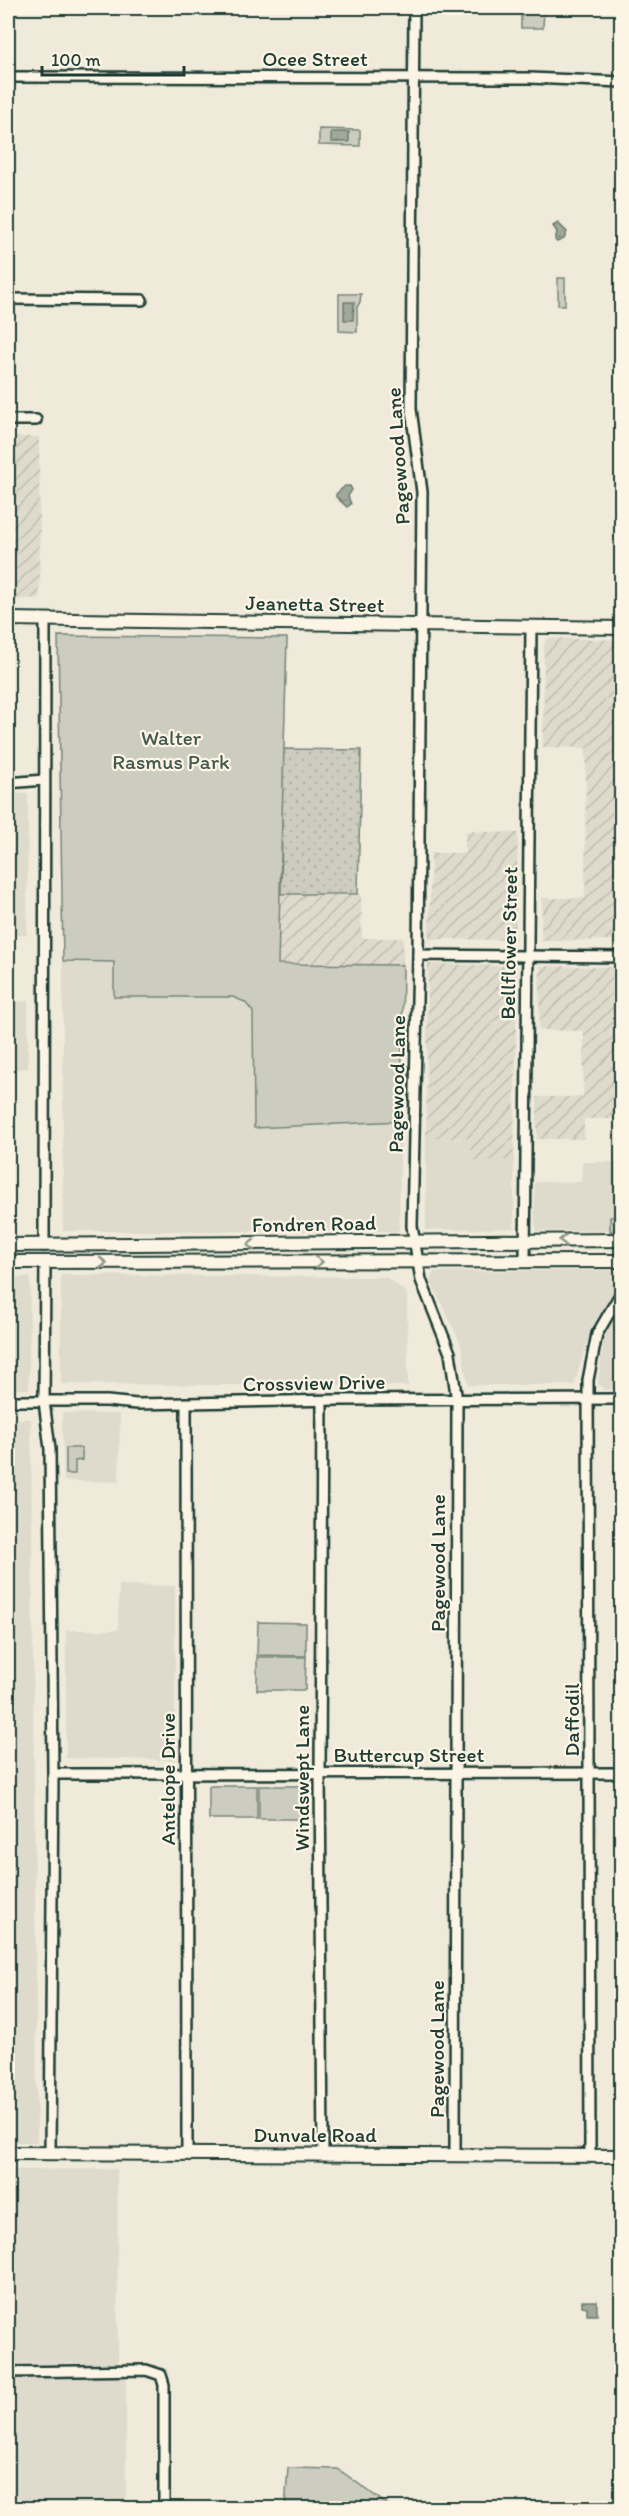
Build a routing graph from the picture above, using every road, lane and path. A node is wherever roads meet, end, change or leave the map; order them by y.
1 (414, 8) edge
2 (8, 77) edge
3 (414, 78) junction
4 (621, 82) edge
5 (8, 299) edge
6 (142, 300) dead end
7 (8, 420) edge
8 (36, 420) dead end
9 (8, 619) edge
10 (45, 619) junction
11 (421, 625) junction
12 (531, 626) junction
13 (621, 628) edge
14 (45, 780) junction
15 (8, 783) edge
16 (418, 955) junction
17 (527, 956) junction
18 (621, 957) edge
19 (525, 1240) junction
20 (621, 1240) edge
21 (415, 1242) junction
22 (293, 1244) junction
23 (8, 1245) edge
24 (124, 1245) junction
25 (175, 1245) junction
26 (44, 1246) junction
27 (8, 1254) edge
28 (418, 1260) junction
29 (525, 1261) junction
30 (621, 1261) edge
31 (8, 1262) edge
32 (45, 1263) junction
33 (174, 1263) junction
34 (292, 1263) junction
35 (621, 1291) edge
36 (590, 1398) junction
37 (621, 1399) edge
38 (8, 1401) edge
39 (44, 1401) junction
40 (322, 1401) junction
41 (457, 1401) junction
42 (186, 1404) junction
43 (454, 1773) junction
44 (590, 1773) junction
45 (621, 1773) edge
46 (53, 1774) junction
47 (186, 1774) junction
48 (320, 1774) junction
49 (8, 2153) edge
50 (50, 2153) junction
51 (187, 2154) junction
52 (322, 2154) junction
53 (455, 2155) junction
54 (590, 2156) junction
55 (621, 2156) edge
56 (8, 2372) edge
57 (164, 2508) edge

1 - 3 street, Pagewood Lane
2 - 3 street, Ocee Street
3 - 4 street, Ocee Street
3 - 11 street, Pagewood Lane
5 - 6 street
7 - 8 street
9 - 10 main road, Jeanetta Street
10 - 11 main road, Jeanetta Street
10 - 14 street
11 - 12 main road, Jeanetta Street
11 - 16 street, Pagewood Lane
12 - 13 main road, Jeanetta Street
12 - 17 street, Bellflower Street
14 - 15 street
14 - 26 street
16 - 17 street
16 - 21 street, Pagewood Lane
17 - 18 street
17 - 19 street, Bellflower Street
20 -> 19 main road, Fondren Road
19 - 21 main road, Fondren Road
19 - 29 street, Bellflower Street
21 - 22 main road, Fondren Road
21 - 28 street, Pagewood Lane
22 -> 25 main road, Fondren Road
22 - 34 main road
23 - 26 main road, Fondren Road
24 - 25 main road, Fondren Road
24 - 26 main road, Fondren Road
24 - 32 main road
25 - 33 main road
26 - 27 main road
28 - 29 main road, Fondren Road
34 -> 28 main road, Fondren Road
28 - 41 street, Pagewood Lane
29 - 30 main road, Fondren Road
31 - 32 main road, Fondren Road
32 -> 33 main road, Fondren Road
32 - 39 street
33 - 34 main road, Fondren Road
35 - 36 street, Daffodil
36 - 37 street, Crossview Drive
36 - 41 street, Crossview Drive
36 - 44 street, Daffodil
38 - 39 street, Crossview Drive
39 - 42 street, Crossview Drive
39 - 46 street
40 - 41 street, Crossview Drive
40 - 42 street, Crossview Drive
40 - 48 street, Windswept Lane
41 - 43 street, Pagewood Lane
42 - 47 street, Antelope Drive
43 - 44 street, Buttercup Street
43 - 48 street, Buttercup Street
43 - 53 street, Pagewood Lane
44 - 45 street, Buttercup Street
44 - 54 street, Daffodil
46 - 47 street, Buttercup Street
46 - 50 street
47 - 48 street, Buttercup Street
47 - 51 street, Antelope Drive
48 - 52 street, Windswept Lane
49 - 50 main road, Dunvale Road
50 - 51 main road, Dunvale Road
51 - 52 main road, Dunvale Road
52 - 53 main road, Dunvale Road
53 - 54 main road, Dunvale Road
54 - 55 main road, Dunvale Road
56 - 57 street

